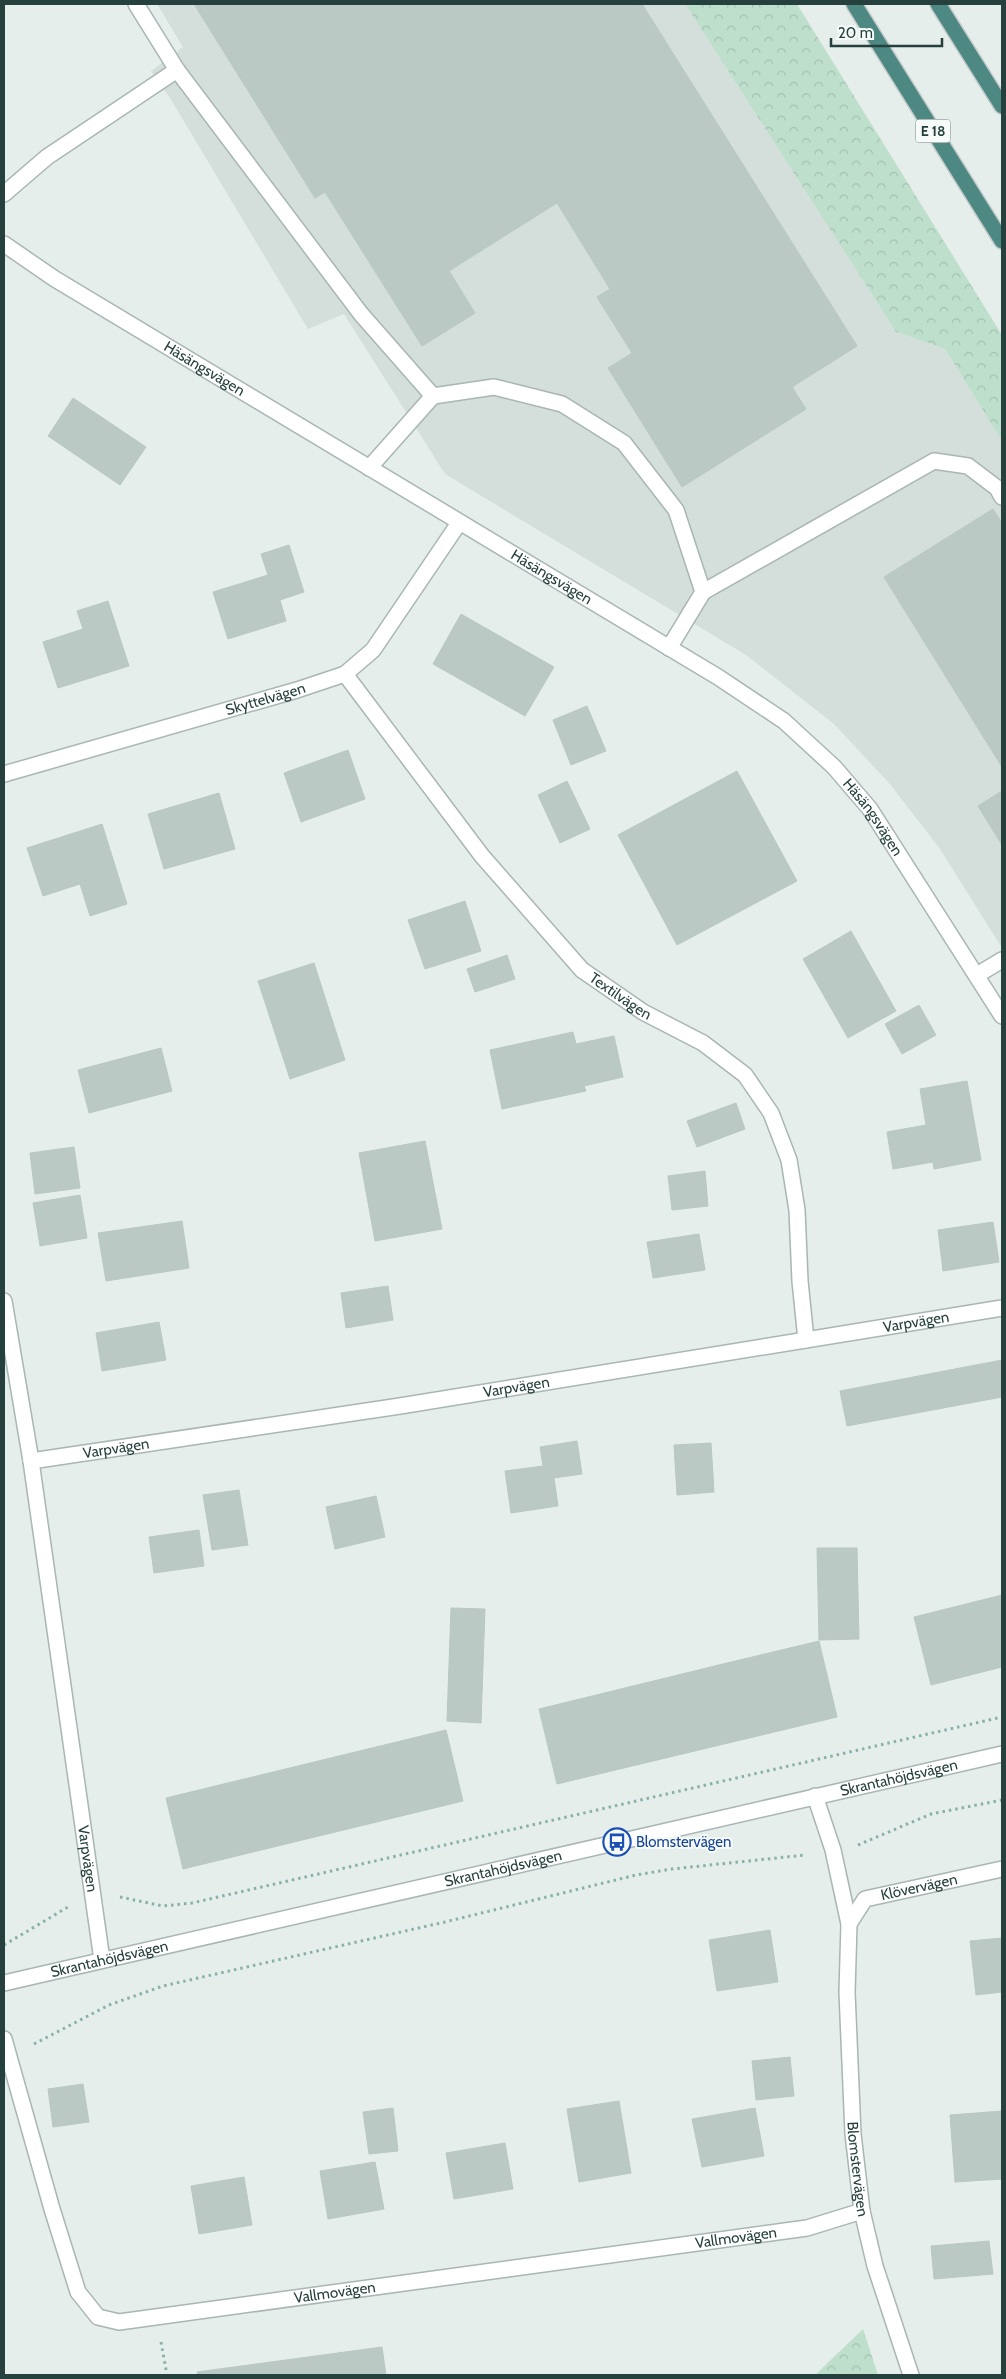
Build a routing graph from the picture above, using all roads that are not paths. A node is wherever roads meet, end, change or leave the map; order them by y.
1 (136, 4) edge
2 (854, 4) edge
3 (938, 4) edge
4 (177, 70) junction
5 (1002, 106) edge
6 (4, 194) edge
7 (1002, 241) edge
8 (4, 244) edge
9 (433, 396) junction
10 (369, 468) junction
11 (1002, 497) edge
12 (459, 522) junction
13 (703, 592) junction
14 (669, 648) junction
15 (345, 674) junction
16 (4, 774) edge
17 (1002, 960) edge
18 (977, 975) junction
19 (1002, 1016) edge
20 (4, 1301) edge
21 (1002, 1308) edge
22 (806, 1340) junction
23 (31, 1462) junction
24 (1002, 1754) edge
25 (815, 1796) junction
26 (1002, 1869) edge
27 (849, 1924) junction
28 (102, 1960) junction
29 (4, 1983) edge
30 (5, 2045) edge
31 (862, 2211) junction
32 (911, 2375) edge

1 - 4 street
2 - 7 highway, E 18
3 - 5 highway
4 - 6 street
4 - 9 street
8 - 10 street, Häsängsvägen
9 - 10 street
9 - 13 street
10 - 12 street, Häsängsvägen
11 - 13 street
12 - 14 street, Häsängsvägen
12 - 15 street, Skyttelvägen
13 - 14 street
14 - 18 street, Häsängsvägen
15 - 16 street, Skyttelvägen
15 - 22 street, Textilvägen
17 - 18 street
18 - 19 street, Häsängsvägen
20 - 23 street, Varpvägen
21 - 22 street, Varpvägen
22 - 23 street, Varpvägen
23 - 28 street, Varpvägen
24 - 25 street, Skrantahöjdsvägen
25 - 27 street, Blomstervägen
25 - 28 street, Skrantahöjdsvägen
26 - 27 street, Klövervägen
27 - 31 street, Blomstervägen
28 - 29 street, Skrantahöjdsvägen
30 - 31 street, Vallmovägen
31 - 32 street, Blomstervägen

